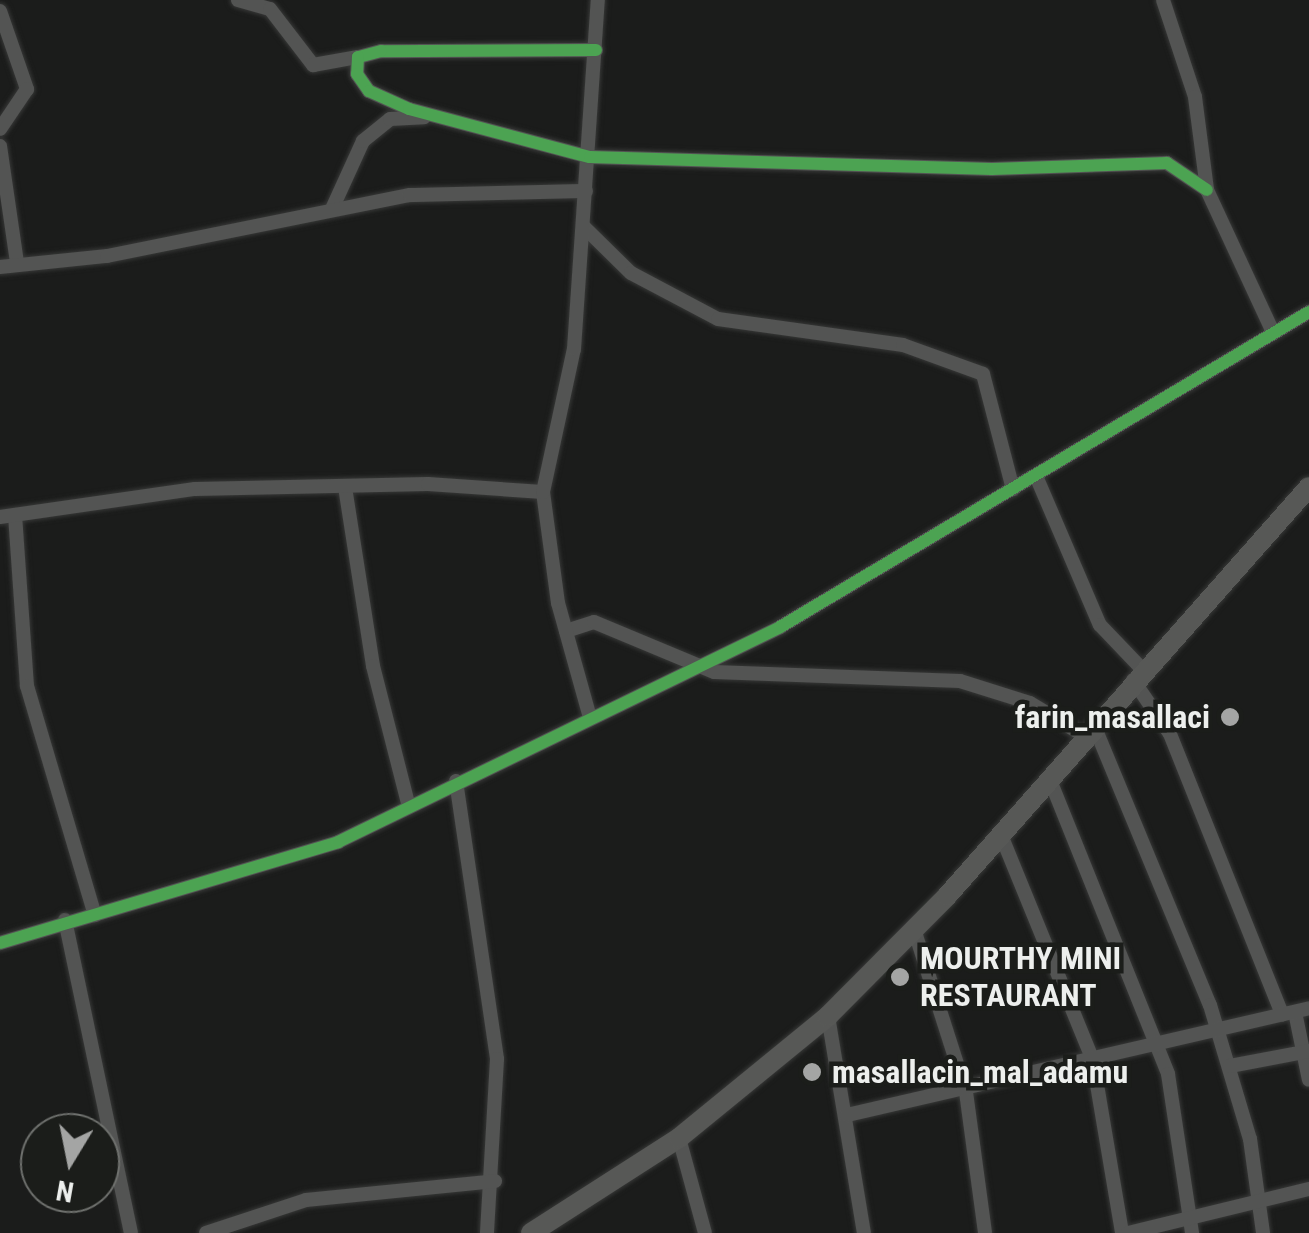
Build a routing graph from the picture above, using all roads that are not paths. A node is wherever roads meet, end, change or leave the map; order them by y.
1 (238, 0) edge
2 (598, 0) edge
3 (1163, 0) edge
4 (0, 11) edge
5 (596, 50) junction
6 (358, 57) junction
7 (431, 117) junction
8 (0, 130) edge
9 (0, 146) edge
10 (590, 157) junction
11 (586, 190) junction
12 (1207, 190) junction
13 (332, 209) junction
14 (583, 226) junction
15 (16, 263) junction
16 (0, 266) edge
17 (1309, 312) edge
18 (1273, 332) junction
19 (1036, 476) junction
20 (345, 487) junction
21 (1309, 487) edge
22 (1013, 489) junction
23 (542, 492) junction
24 (8, 516) edge
25 (566, 631) junction
26 (690, 664) junction
27 (1137, 674) junction
28 (589, 714) junction
29 (1089, 729) junction
30 (1050, 780) junction
31 (456, 781) junction
32 (408, 803) junction
33 (1001, 834) junction
34 (95, 915) junction
35 (65, 920) junction
36 (914, 929) junction
37 (0, 943) edge
38 (1295, 1012) edge
39 (828, 1016) junction
40 (1217, 1026) junction
41 (1158, 1044) junction
42 (1306, 1051) edge
43 (1093, 1062) junction
44 (1230, 1066) junction
45 (1309, 1080) edge
46 (966, 1092) junction
47 (848, 1115) junction
48 (680, 1138) junction
49 (495, 1182) junction
50 (1309, 1189) edge
51 (1258, 1199) junction
52 (1190, 1217) junction
53 (131, 1233) edge
54 (206, 1233) edge
55 (487, 1233) edge
56 (531, 1233) edge
57 (705, 1233) edge
58 (864, 1233) edge
59 (985, 1233) edge
60 (1125, 1233) edge
61 (1192, 1233) edge
62 (1263, 1233) edge

1 - 6 street
2 - 5 street
3 - 12 street
4 - 8 street
5 - 6 street
5 - 10 street
6 - 7 street
7 - 10 street
7 - 13 street
9 - 15 street
10 - 11 street
10 - 12 street
11 - 13 street
11 - 14 street
12 - 18 street
13 - 15 street
14 - 22 street
14 - 23 street
15 - 16 street
17 - 18 street
18 - 19 street
19 - 22 street
19 - 27 street
20 - 23 street
20 - 24 street
20 - 32 street
21 - 27 street
22 - 26 street
23 - 25 street
24 - 34 street
25 - 26 street
25 - 28 street
26 - 28 street
26 - 29 street
27 - 29 street
27 - 38 street
28 - 31 street
29 - 30 street
29 - 40 street
30 - 33 street
30 - 41 street
31 - 32 street
31 - 49 street
32 - 34 street
33 - 36 street
33 - 43 street
34 - 35 street
35 - 37 street
35 - 53 street
36 - 39 street
36 - 46 street
38 - 40 street
38 - 42 street
39 - 47 street
39 - 48 street
40 - 41 street
40 - 44 street
41 - 43 street
41 - 52 street
42 - 44 street
42 - 45 street
43 - 46 street
43 - 60 street
44 - 51 street
46 - 47 street
46 - 59 street
47 - 58 street
48 - 56 street
48 - 57 street
49 - 54 street
49 - 55 street
50 - 51 street
51 - 52 street
51 - 62 street
52 - 60 street
52 - 61 street

